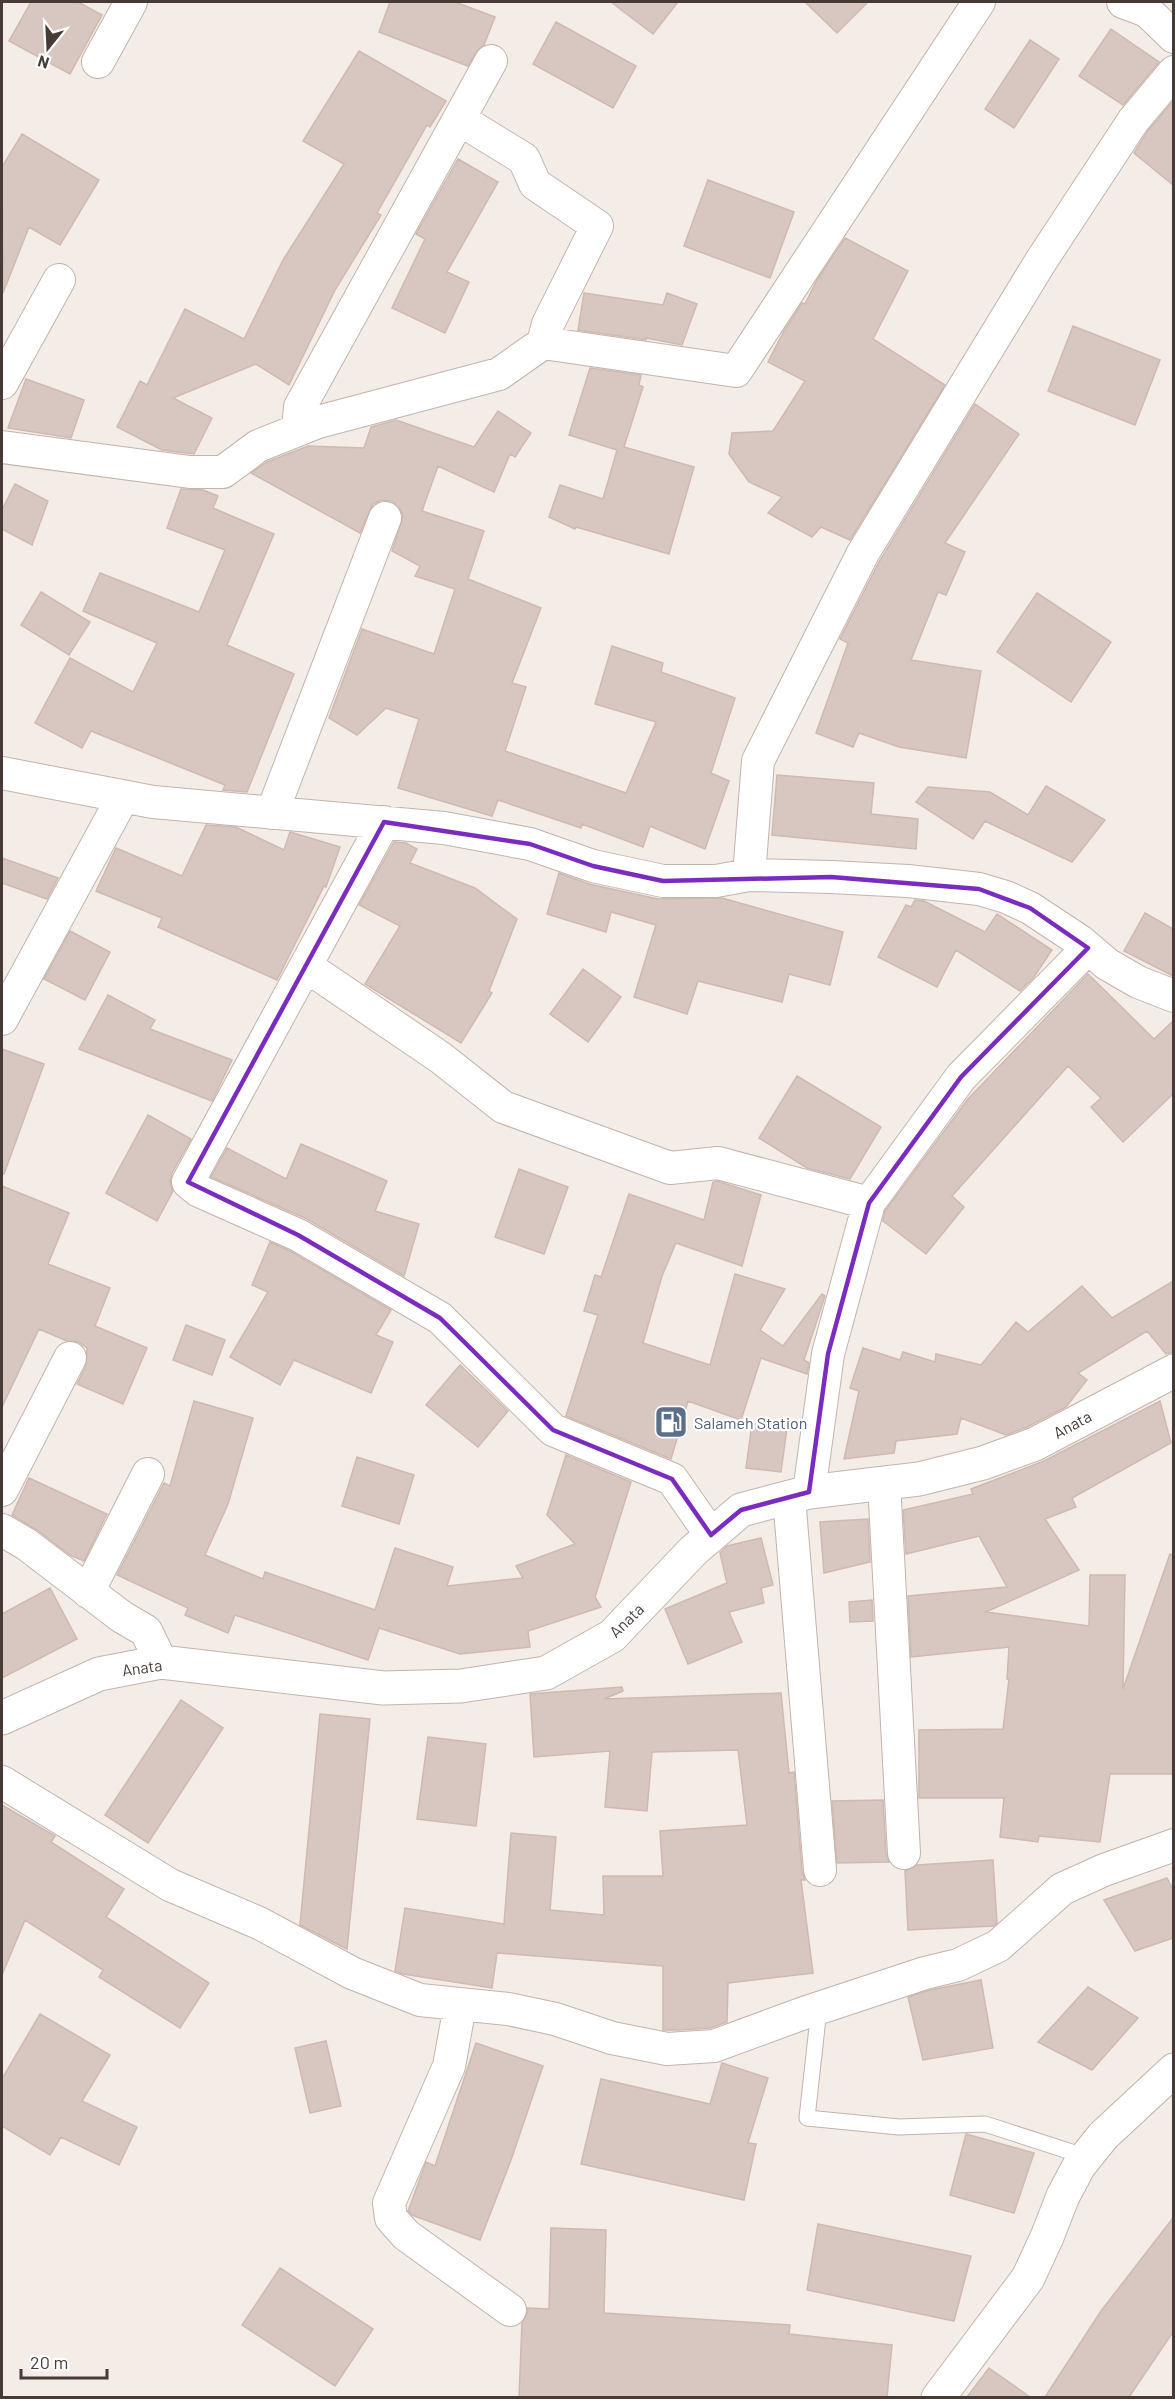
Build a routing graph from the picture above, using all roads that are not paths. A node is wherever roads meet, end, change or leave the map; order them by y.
1 (131, 2) edge
2 (979, 2) edge
3 (1139, 5) edge
4 (1173, 37) edge
5 (98, 62) dead end
6 (491, 62) dead end
7 (1173, 72) edge
8 (459, 119) junction
9 (58, 280) dead end
10 (543, 343) junction
11 (2, 384) edge
12 (298, 430) junction
13 (2, 447) edge
14 (385, 518) dead end
15 (2, 775) edge
16 (123, 796) junction
17 (272, 813) junction
18 (384, 822) junction
19 (749, 875) junction
20 (1089, 948) junction
21 (306, 966) junction
22 (1173, 996) edge
23 (2, 1019) edge
24 (869, 1203) junction
25 (70, 1358) dead end
26 (1173, 1371) edge
27 (148, 1474) dead end
28 (884, 1483) junction
29 (2, 1490) edge
30 (799, 1494) junction
31 (2, 1530) edge
32 (711, 1535) junction
33 (88, 1592) junction
34 (161, 1662) junction
35 (2, 1718) edge
36 (2, 1782) edge
37 (1173, 1845) edge
38 (904, 1853) dead end
39 (820, 1870) dead end
40 (460, 2006) junction
41 (819, 2009) junction
42 (1173, 2070) edge
43 (1087, 2157) junction
44 (510, 2310) dead end
45 (938, 2397) edge

1 - 5 street
2 - 10 street
3 - 4 street
6 - 8 street
7 - 19 street
8 - 10 street
8 - 12 street
9 - 11 street
10 - 12 street
12 - 13 street
14 - 17 street
15 - 16 street
16 - 17 street
16 - 23 street
17 - 18 street
18 - 19 street
18 - 21 street
19 - 20 street
20 - 22 street
20 - 24 street
21 - 24 street
21 - 32 street
24 - 30 street
25 - 29 street
26 - 28 street, Anata
27 - 33 street
28 - 30 street, Anata
28 - 38 street
30 - 32 street, Anata
30 - 39 street
31 - 33 street
32 - 34 street, Anata
33 - 34 street
34 - 35 street, Anata
36 - 40 street
37 - 41 street
40 - 41 street
40 - 44 street
41 - 43 lane
42 - 43 street
43 - 45 street

